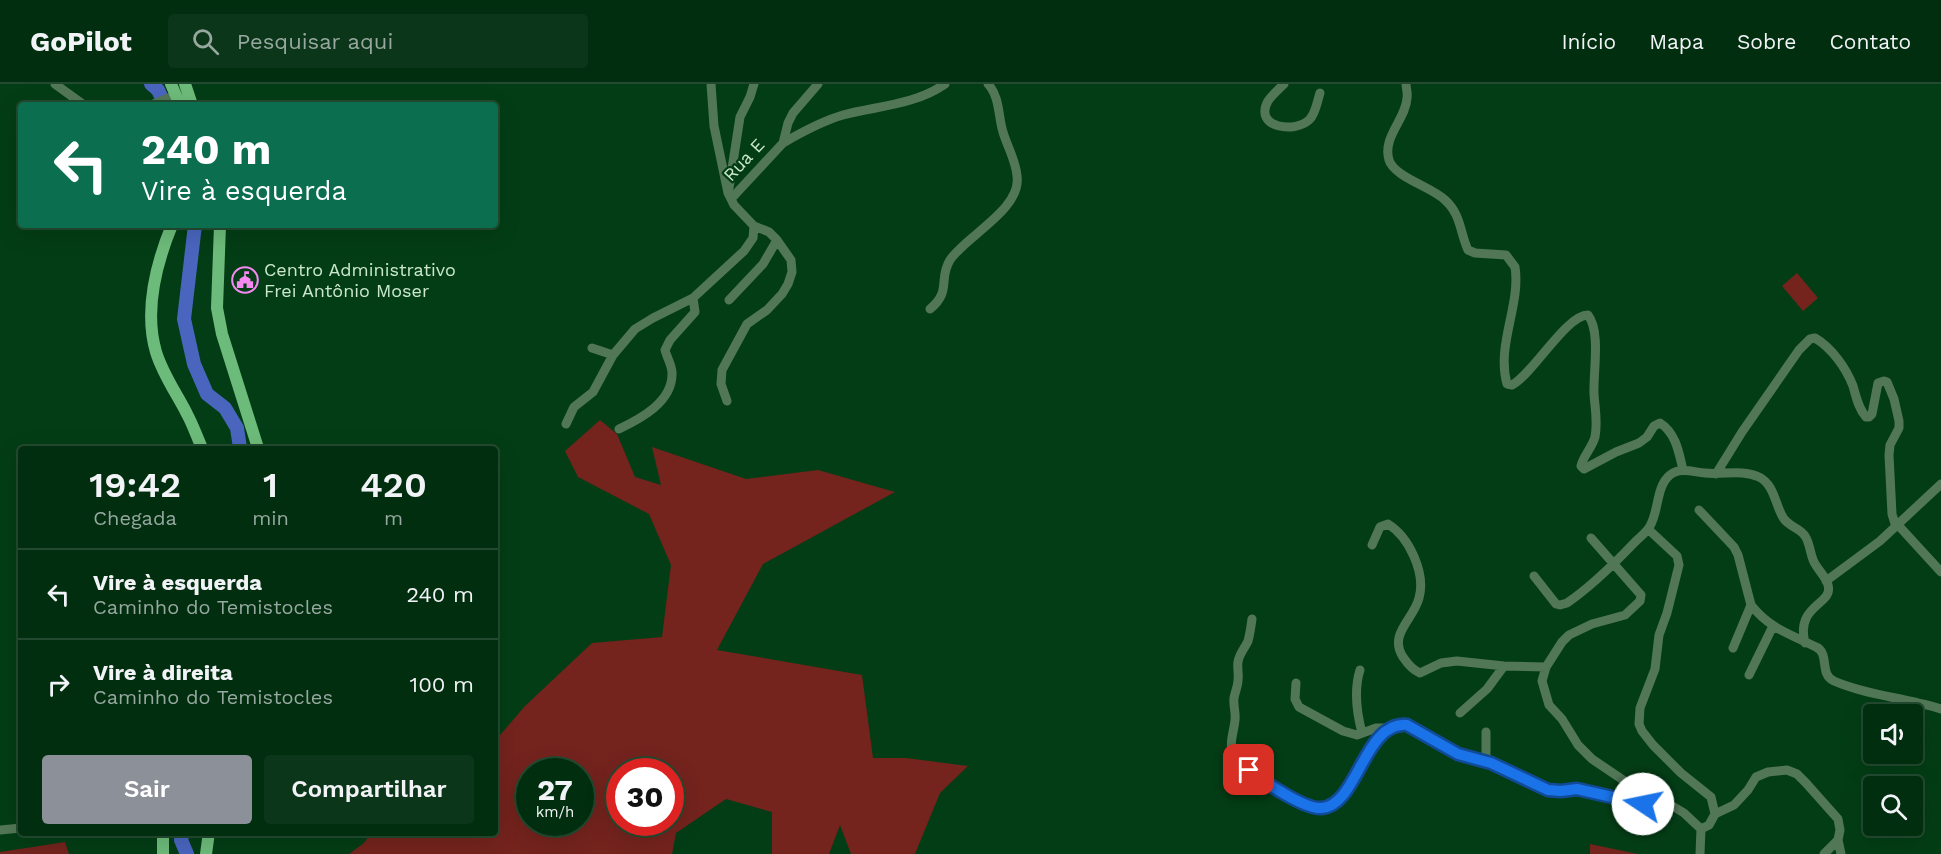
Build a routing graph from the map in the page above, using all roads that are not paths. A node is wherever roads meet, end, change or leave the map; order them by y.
1 (55, 84) edge
2 (185, 84) edge
3 (711, 84) edge
4 (754, 84) edge
5 (818, 84) edge
6 (945, 84) edge
7 (988, 84) edge
8 (1284, 84) edge
9 (1406, 84) edge
10 (1320, 93) dead end
11 (174, 96) edge
12 (80, 102) edge
13 (159, 102) edge
14 (191, 102) edge
15 (783, 143) junction
16 (729, 196) junction
17 (754, 226) junction
18 (171, 228) edge
19 (220, 228) edge
20 (777, 240) junction
21 (693, 298) junction
22 (729, 300) dead end
23 (930, 309) dead end
24 (592, 348) dead end
25 (613, 355) junction
26 (727, 401) dead end
27 (566, 424) dead end
28 (619, 429) dead end
29 (201, 446) edge
30 (257, 446) edge
31 (1683, 471) junction
32 (1716, 474) junction
33 (1941, 484) edge
34 (1699, 510) dead end
35 (1897, 526) junction
36 (1648, 529) junction
37 (1591, 538) dead end
38 (1372, 545) dead end
39 (1614, 564) junction
40 (1941, 572) edge
41 (1534, 576) dead end
42 (1826, 581) junction
43 (1751, 605) junction
44 (1252, 618) dead end
45 (1773, 626) junction
46 (1805, 643) junction
47 (1733, 648) dead end
48 (1504, 666) junction
49 (1546, 667) junction
50 (1360, 670) dead end
51 (1749, 675) dead end
52 (1296, 683) dead end
53 (1941, 710) edge
54 (1460, 713) dead end
55 (1390, 728) junction
56 (1486, 732) dead end
57 (1362, 733) junction
58 (1486, 761) junction
59 (1654, 806) junction
60 (1715, 814) junction
61 (18, 828) edge
62 (0, 830) edge
63 (1701, 830) junction
64 (163, 836) edge
65 (208, 836) edge
66 (1838, 840) junction
67 (163, 854) edge
68 (206, 854) edge
69 (1700, 854) edge
70 (1824, 854) edge
71 (1841, 854) edge

1 - 12 street
2 - 14 main road
3 - 16 street
4 - 16 street
5 - 15 street, Rua E
6 - 15 street
7 - 23 street
8 - 10 street
9 - 31 street
11 - 13 street
15 - 16 street, Rua E
16 - 17 street
17 - 20 street
17 - 21 street
18 - 29 main road
19 - 30 main road
20 - 22 street
20 - 26 street
21 - 25 street
21 - 28 street
24 - 25 street
25 - 27 street
31 - 32 street
31 - 36 street
32 - 35 street
32 - 42 street
33 - 35 street
34 - 43 street
35 - 40 street
35 - 42 street
36 - 39 street
36 - 60 street
37 - 39 street
38 - 48 street
39 - 41 street
39 - 49 street
42 - 46 street
43 - 45 street
43 - 47 street
44 - 55 street
45 - 46 street
45 - 51 street
46 - 53 street
48 - 49 street
48 - 54 street
49 - 59 street
50 - 57 street
52 - 57 street
55 - 57 street
55 - 58 street
56 - 58 street
58 - 59 street
59 - 63 street
60 - 63 street
60 - 66 street
61 - 62 street
63 - 69 street
64 - 67 main road
65 - 68 main road
66 - 70 street
66 - 71 street

